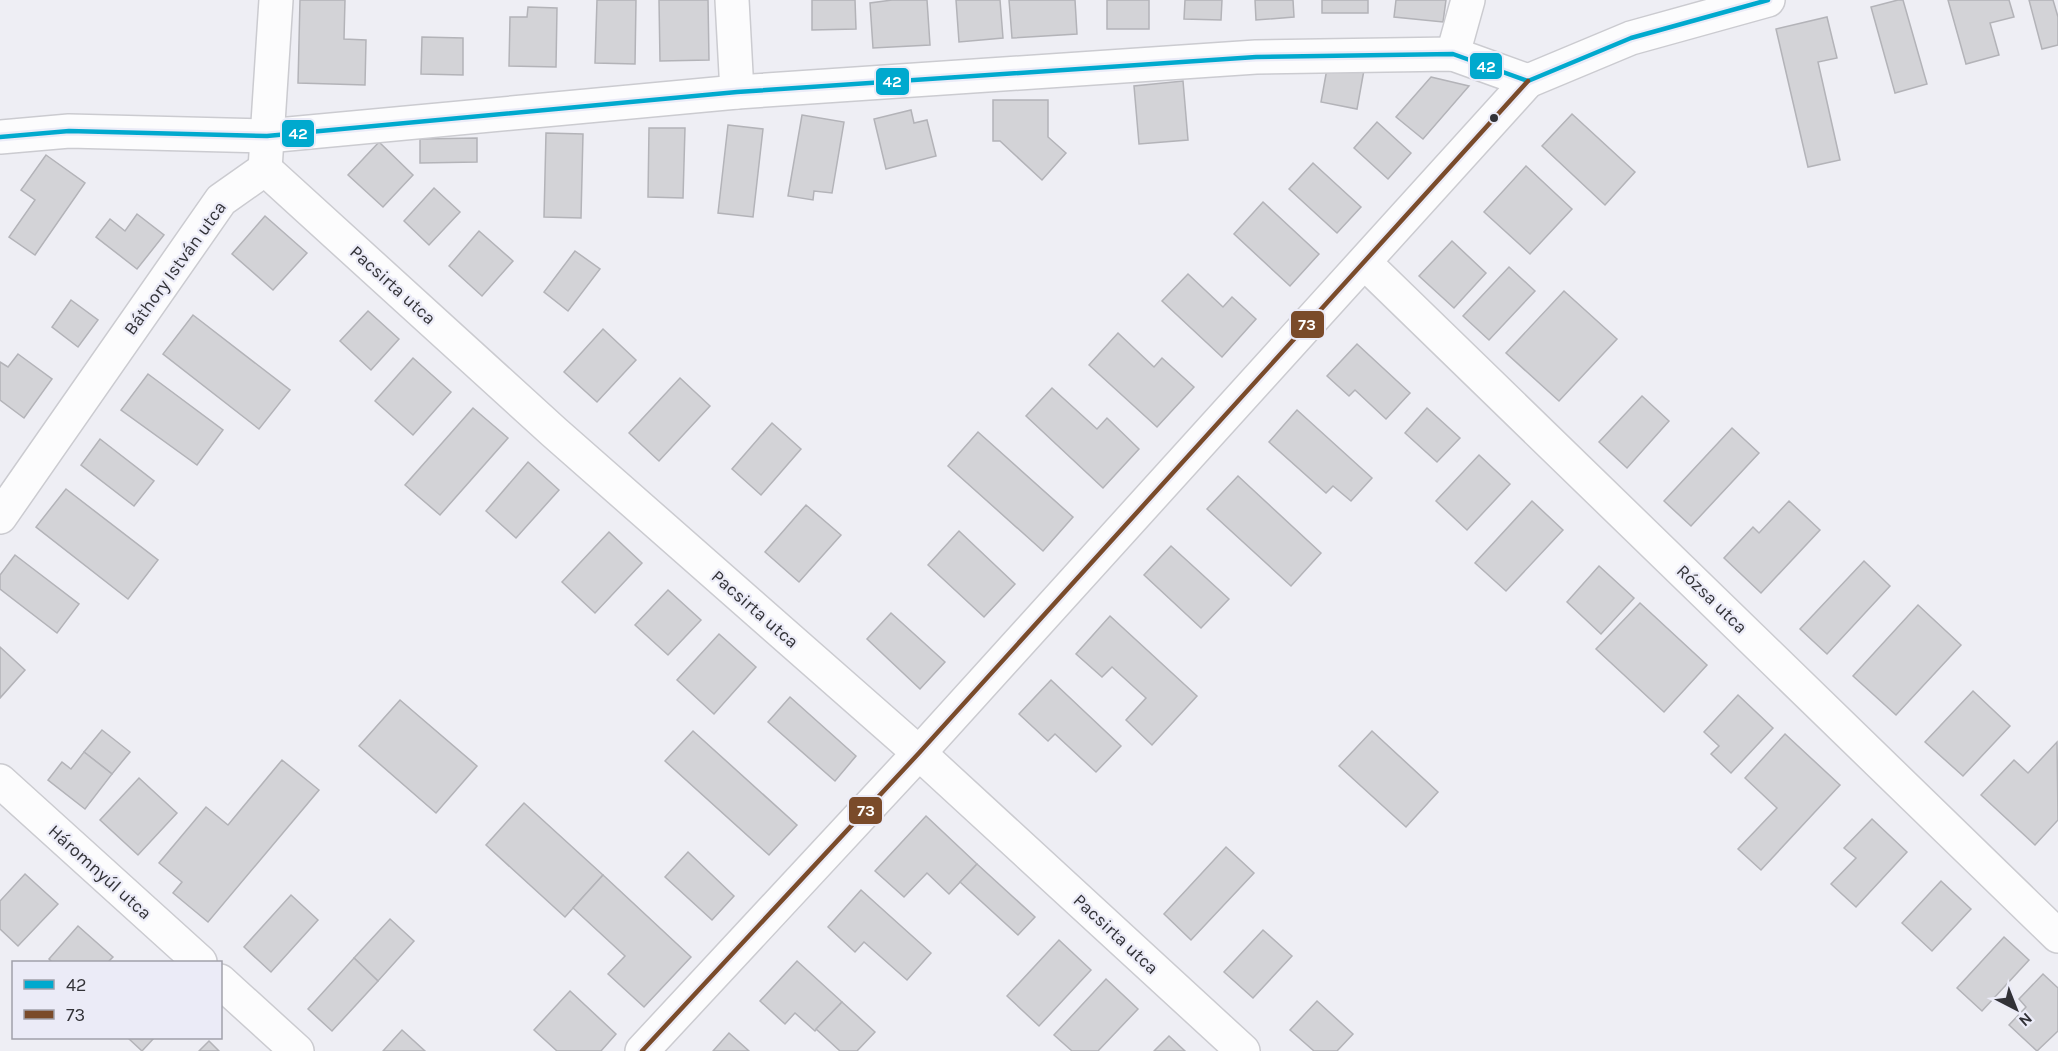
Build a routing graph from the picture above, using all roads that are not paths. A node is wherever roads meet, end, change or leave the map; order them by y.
1 (276, 0) edge
2 (732, 0) edge
3 (1468, 0) edge
4 (1768, 0) edge
5 (1453, 54) junction
6 (1528, 81) junction
7 (737, 93) junction
8 (267, 136) junction
9 (0, 137) edge
10 (265, 169) junction
11 (1365, 263) junction
12 (0, 517) edge
13 (919, 753) junction
14 (0, 781) edge
15 (2058, 936) edge
16 (198, 961) edge
17 (222, 983) edge
18 (297, 1051) edge
19 (642, 1051) edge
20 (1243, 1051) edge

1 - 8 street
2 - 7 street
3 - 5 street
4 - 6 street
5 - 6 street
5 - 7 street
6 - 11 street
7 - 8 street
8 - 9 street
8 - 10 street
10 - 12 street, Báthory István utca
10 - 13 street, Pacsirta utca
11 - 13 street
11 - 15 street, Rózsa utca
13 - 19 street
13 - 20 street, Pacsirta utca
14 - 16 street, Háromnyúl utca
17 - 18 street

